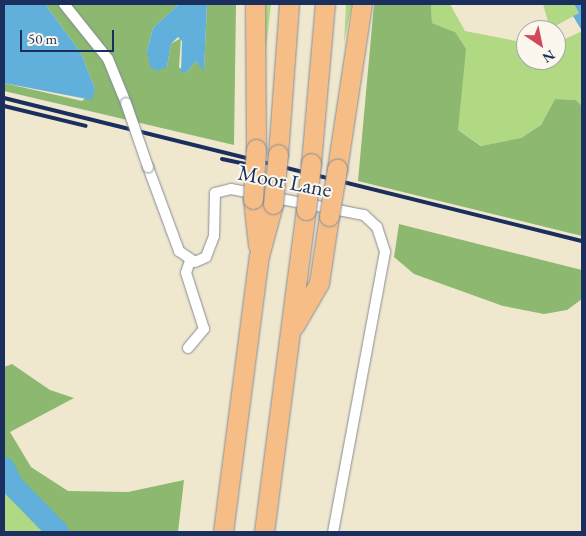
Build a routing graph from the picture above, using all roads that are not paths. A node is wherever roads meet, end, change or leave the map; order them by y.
1 (64, 4) edge
2 (254, 4) edge
3 (288, 4) edge
4 (325, 4) edge
5 (362, 4) edge
6 (259, 256) junction
7 (190, 261) junction
8 (291, 332) junction
9 (188, 348) dead end
10 (223, 532) edge
11 (264, 532) edge
12 (333, 532) edge

1 - 7 street, bridge
2 - 6 highway, bridge
3 - 6 highway, bridge
4 - 8 highway, bridge
5 - 8 highway, bridge
6 - 10 highway
7 - 9 street
7 - 12 street, Moor Lane
8 - 11 highway

